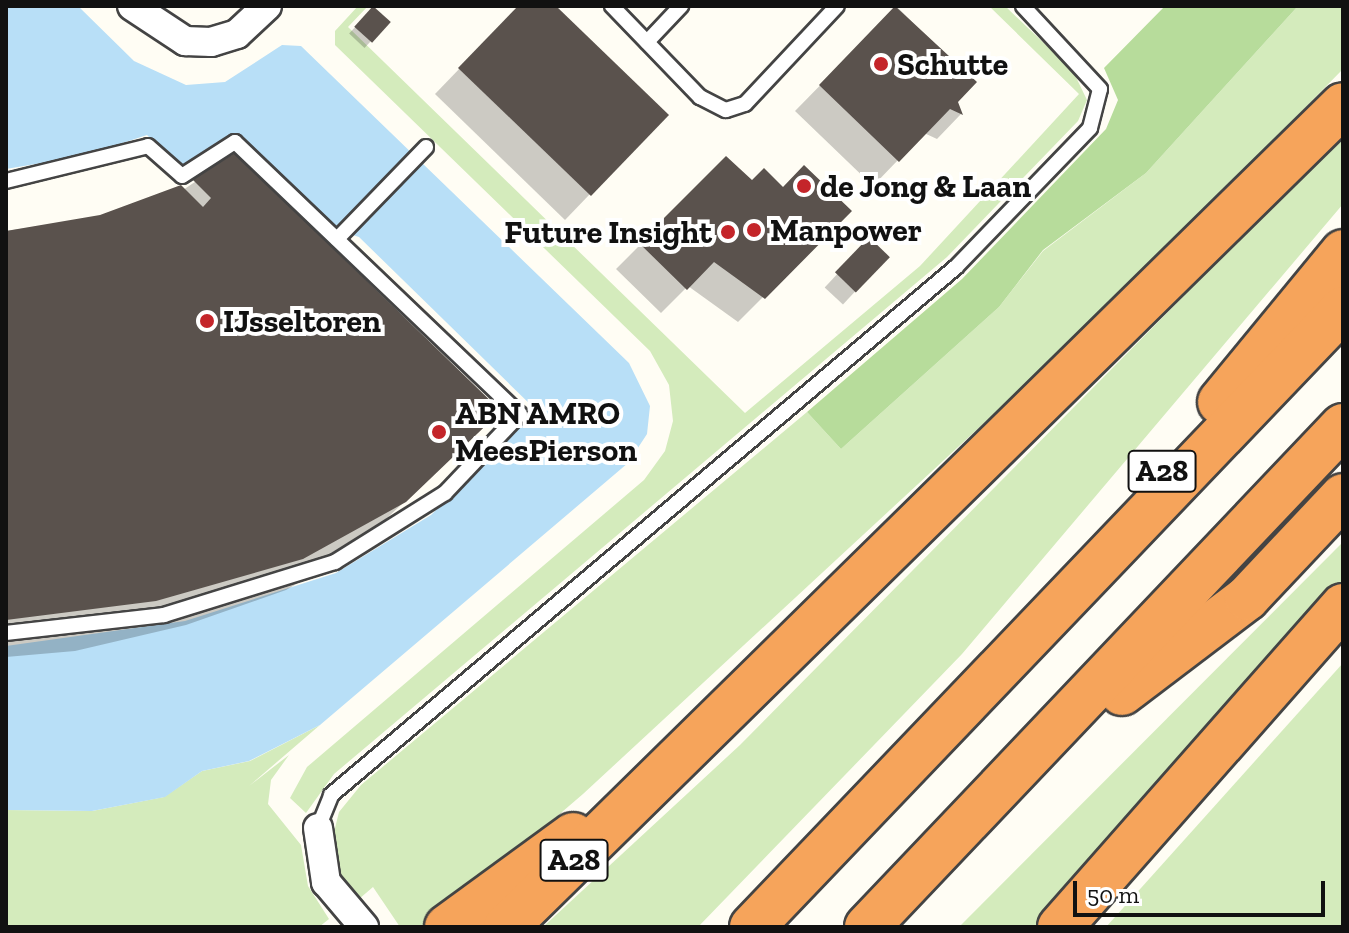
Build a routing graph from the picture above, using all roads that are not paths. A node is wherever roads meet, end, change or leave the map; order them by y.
1 (132, 6) edge
2 (267, 6) edge
3 (612, 6) edge
4 (681, 6) edge
5 (837, 6) edge
6 (1023, 6) edge
7 (647, 42) junction
8 (1343, 105) edge
9 (422, 151) dead end
10 (6, 181) edge
11 (341, 236) junction
12 (1343, 252) edge
13 (1343, 309) edge
14 (1343, 426) edge
15 (1343, 496) edge
16 (1343, 606) edge
17 (6, 633) edge
18 (982, 691) junction
19 (1003, 785) junction
20 (640, 795) junction
21 (318, 828) joint
22 (364, 927) edge
23 (447, 927) edge
24 (506, 927) edge
25 (752, 927) edge
26 (867, 927) edge
27 (1060, 927) edge

1 - 2 street
3 - 7 lane
4 - 7 lane
5 - 7 lane
6 - 21 lane
8 - 20 highway, A28
9 - 11 lane
10 - 11 lane
11 - 17 lane
12 - 18 highway, A28
13 - 18 highway, A28
14 - 19 highway
15 - 19 highway
16 - 27 highway
18 - 25 highway, A28
19 - 26 highway
20 - 23 highway, A28
20 - 24 highway, A28
21 - 22 street

